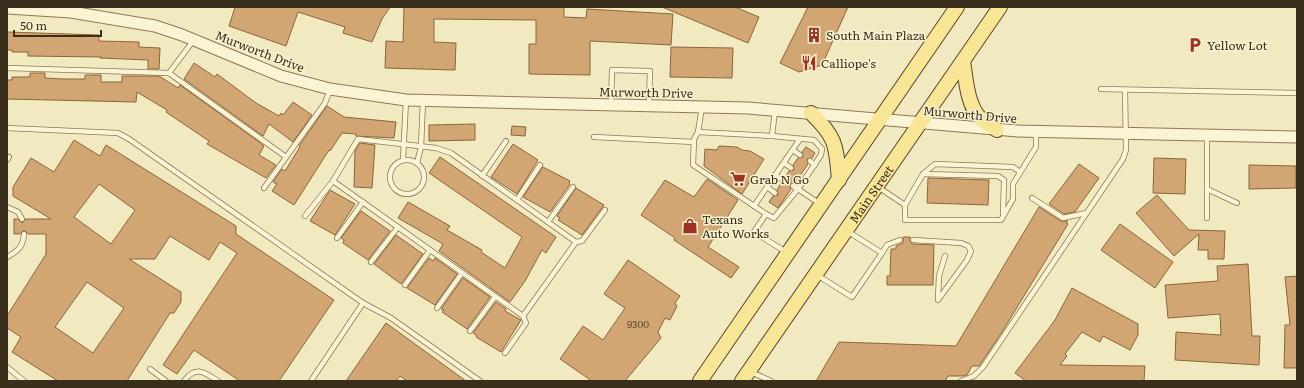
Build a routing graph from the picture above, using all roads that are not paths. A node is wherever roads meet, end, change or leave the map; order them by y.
1 (957, 7) edge
2 (1000, 7) edge
3 (7, 8) edge
4 (194, 39) junction
5 (963, 61) junction
6 (7, 68) edge
7 (169, 73) junction
8 (330, 89) junction
9 (1101, 89) dead end
10 (1125, 90) junction
11 (1297, 94) edge
12 (406, 100) junction
13 (423, 100) junction
14 (611, 104) junction
15 (649, 105) junction
16 (702, 107) junction
17 (775, 110) junction
18 (811, 113) junction
19 (880, 120) junction
20 (921, 122) junction
21 (7, 128) edge
22 (997, 130) junction
23 (698, 132) junction
24 (1036, 132) junction
25 (1126, 134) junction
26 (1207, 135) junction
27 (772, 136) junction
28 (594, 137) dead end
29 (1297, 137) edge
30 (800, 139) junction
31 (506, 141) dead end
32 (694, 142) junction
33 (403, 144) junction
34 (421, 147) junction
35 (793, 150) junction
36 (800, 155) dead end
37 (286, 157) junction
38 (403, 160) junction
39 (810, 161) dead end
40 (417, 163) junction
41 (784, 163) junction
42 (540, 165) dead end
43 (815, 165) junction
44 (791, 168) dead end
45 (1020, 172) junction
46 (801, 174) dead end
47 (922, 174) junction
48 (775, 175) junction
49 (482, 176) junction
50 (806, 177) junction
51 (783, 180) dead end
52 (839, 180) junction
53 (333, 181) junction
54 (877, 186) junction
55 (573, 187) dead end
56 (767, 187) junction
57 (264, 188) dead end
58 (795, 188) junction
59 (1207, 189) junction
60 (775, 192) dead end
61 (1032, 198) dead end
62 (517, 200) junction
63 (363, 202) junction
64 (1237, 203) dead end
65 (822, 205) junction
66 (905, 205) junction
67 (754, 206) junction
68 (7, 207) edge
69 (605, 210) dead end
70 (1086, 213) junction
71 (766, 214) junction
72 (305, 216) dead end
73 (1003, 216) junction
74 (1207, 218) dead end
75 (22, 219) dead end
76 (548, 222) junction
77 (398, 227) junction
78 (846, 230) junction
79 (24, 234) dead end
80 (337, 238) dead end
81 (900, 240) dead end
82 (913, 240) dead end
83 (576, 242) junction
84 (430, 250) junction
85 (882, 252) junction
86 (788, 253) junction
87 (945, 256) dead end
88 (7, 257) edge
89 (371, 262) dead end
90 (462, 273) junction
91 (816, 274) junction
92 (405, 285) dead end
93 (495, 296) junction
94 (363, 303) junction
95 (437, 308) dead end
96 (523, 316) junction
97 (470, 331) dead end
98 (505, 353) dead end
99 (7, 367) edge
100 (150, 369) dead end
101 (746, 376) edge
102 (24, 381) edge
103 (166, 381) edge
104 (184, 381) edge
105 (218, 381) edge
106 (311, 381) edge
107 (480, 381) edge
108 (700, 381) edge
109 (771, 381) edge
110 (961, 381) edge

1 - 19 main road
2 - 5 main road, Main Street
3 - 4 street, Murworth Drive
4 - 7 lane
4 - 8 street, Murworth Drive
5 - 20 main road, Main Street
5 - 22 main road
6 - 7 lane
7 - 37 lane
8 - 12 street, Murworth Drive
8 - 37 lane
9 - 10 lane
10 - 11 lane
10 - 25 lane
12 - 13 street, Murworth Drive
12 - 33 lane
13 - 14 street, Murworth Drive
13 - 34 lane
14 - 15 street, Murworth Drive
14 - 15 lane
15 - 16 street, Murworth Drive
16 - 17 street, Murworth Drive
16 - 23 lane
17 - 18 street, Murworth Drive
17 - 27 lane
18 - 19 street, Murworth Drive
18 - 52 main road
19 - 20 street, Murworth Drive
19 - 52 main road
20 - 22 street, Murworth Drive
20 - 54 main road, Main Street
21 - 94 lane
22 - 24 street, Murworth Drive
23 - 27 lane
23 - 32 lane
24 - 25 street, Murworth Drive
24 - 45 lane
25 - 26 street, Murworth Drive
25 - 70 lane
26 - 29 street, Murworth Drive
26 - 59 lane
27 - 30 lane
28 - 32 lane
30 - 35 lane
30 - 43 lane
31 - 49 lane
32 - 67 lane
33 - 34 lane
33 - 38 lane
33 - 53 lane
34 - 40 lane
34 - 49 lane
35 - 36 lane
35 - 41 lane
37 - 57 lane
38 - 40 lane
38 - 40 lane
39 - 43 lane
41 - 44 lane
41 - 48 lane
42 - 62 lane
43 - 50 lane
45 - 47 lane
45 - 73 lane
46 - 50 lane
47 - 66 lane
47 - 73 lane
48 - 51 lane
48 - 56 lane
49 - 62 lane
50 - 58 lane
52 - 65 main road
53 - 63 lane
53 - 72 lane
54 - 66 lane
54 - 78 main road, Main Street
55 - 76 lane
56 - 60 lane
56 - 67 lane
58 - 65 lane
58 - 71 lane
59 - 64 lane
59 - 74 lane
61 - 70 lane
62 - 76 lane
63 - 77 lane
63 - 80 lane
65 - 86 main road
66 - 73 lane
67 - 71 lane
68 - 75 lane
69 - 83 lane
70 - 110 lane
71 - 86 lane
76 - 83 lane
77 - 84 lane
77 - 89 lane
78 - 85 lane
78 - 91 main road, Main Street
79 - 88 lane
81 - 85 lane
82 - 87 lane
83 - 96 lane
84 - 90 lane
84 - 92 lane
85 - 91 lane
86 - 108 main road
90 - 93 lane
90 - 95 lane
91 - 101 main road, Main Street
93 - 96 lane
93 - 97 lane
94 - 106 lane
94 - 107 lane
96 - 98 lane
99 - 102 lane
100 - 103 lane
101 - 109 lane
104 - 105 lane

